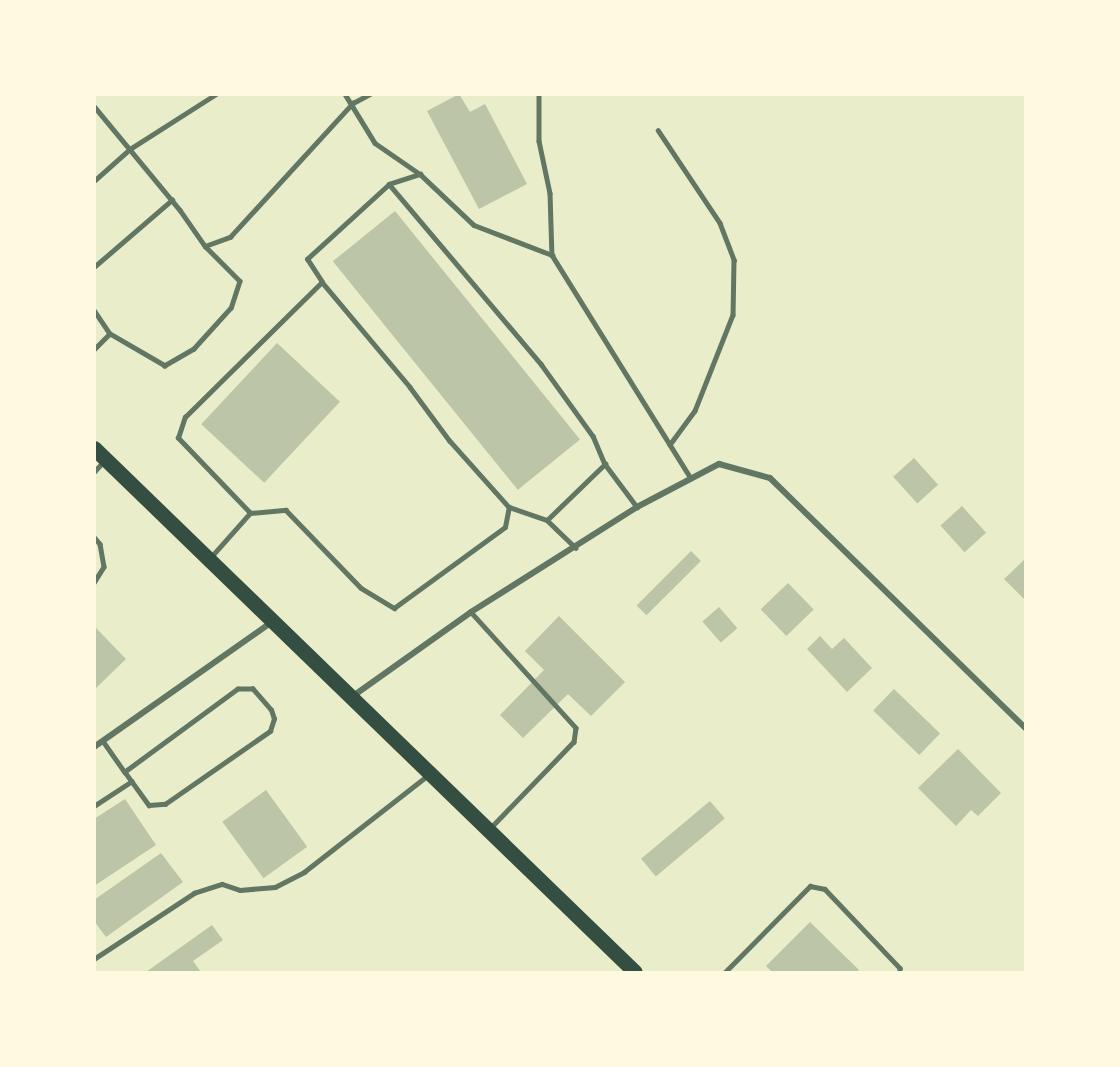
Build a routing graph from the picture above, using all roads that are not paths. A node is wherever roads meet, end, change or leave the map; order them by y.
1 (216, 94) edge
2 (345, 94) edge
3 (370, 94) edge
4 (539, 94) edge
5 (353, 103) junction
6 (94, 106) edge
7 (658, 130) dead end
8 (130, 149) junction
9 (420, 174) junction
10 (94, 181) edge
11 (389, 184) junction
12 (172, 200) junction
13 (205, 246) junction
14 (552, 255) junction
15 (94, 267) edge
16 (322, 282) junction
17 (94, 310) edge
18 (110, 334) junction
19 (94, 350) edge
20 (670, 445) junction
21 (94, 448) edge
22 (106, 459) junction
23 (605, 464) junction
24 (94, 472) edge
25 (691, 478) junction
26 (508, 507) junction
27 (637, 507) junction
28 (250, 513) junction
29 (547, 520) junction
30 (94, 537) edge
31 (576, 548) junction
32 (209, 559) junction
33 (94, 583) edge
34 (471, 612) junction
35 (273, 621) junction
36 (352, 697) junction
37 (1026, 729) edge
38 (103, 741) junction
39 (94, 747) edge
40 (125, 772) junction
41 (430, 773) junction
42 (132, 781) junction
43 (94, 806) edge
44 (489, 830) junction
45 (94, 959) edge
46 (635, 972) edge
47 (725, 972) edge
48 (900, 972) edge

1 - 8 lane
2 - 5 lane
3 - 5 lane
4 - 14 lane
5 - 9 lane
5 - 13 lane
6 - 8 lane
7 - 20 lane
8 - 10 lane
8 - 12 lane
9 - 11 lane
9 - 14 lane
11 - 16 lane
11 - 23 lane
12 - 13 lane
12 - 15 lane
13 - 18 lane
14 - 20 lane
16 - 26 lane
16 - 28 lane
17 - 18 lane
18 - 19 lane
20 - 25 lane
21 - 22 main road
22 - 24 lane
22 - 32 main road
23 - 27 lane
23 - 29 lane
25 - 27 street
25 - 37 street
26 - 28 lane
26 - 29 lane
27 - 31 street
28 - 32 lane
29 - 31 lane
30 - 33 lane
31 - 34 street
32 - 35 main road
34 - 36 street
34 - 44 lane
35 - 36 main road
35 - 38 street
36 - 41 main road
38 - 39 street
38 - 40 lane
40 - 42 lane
40 - 42 lane
41 - 44 main road
41 - 45 lane
42 - 43 lane
44 - 46 main road
47 - 48 lane

